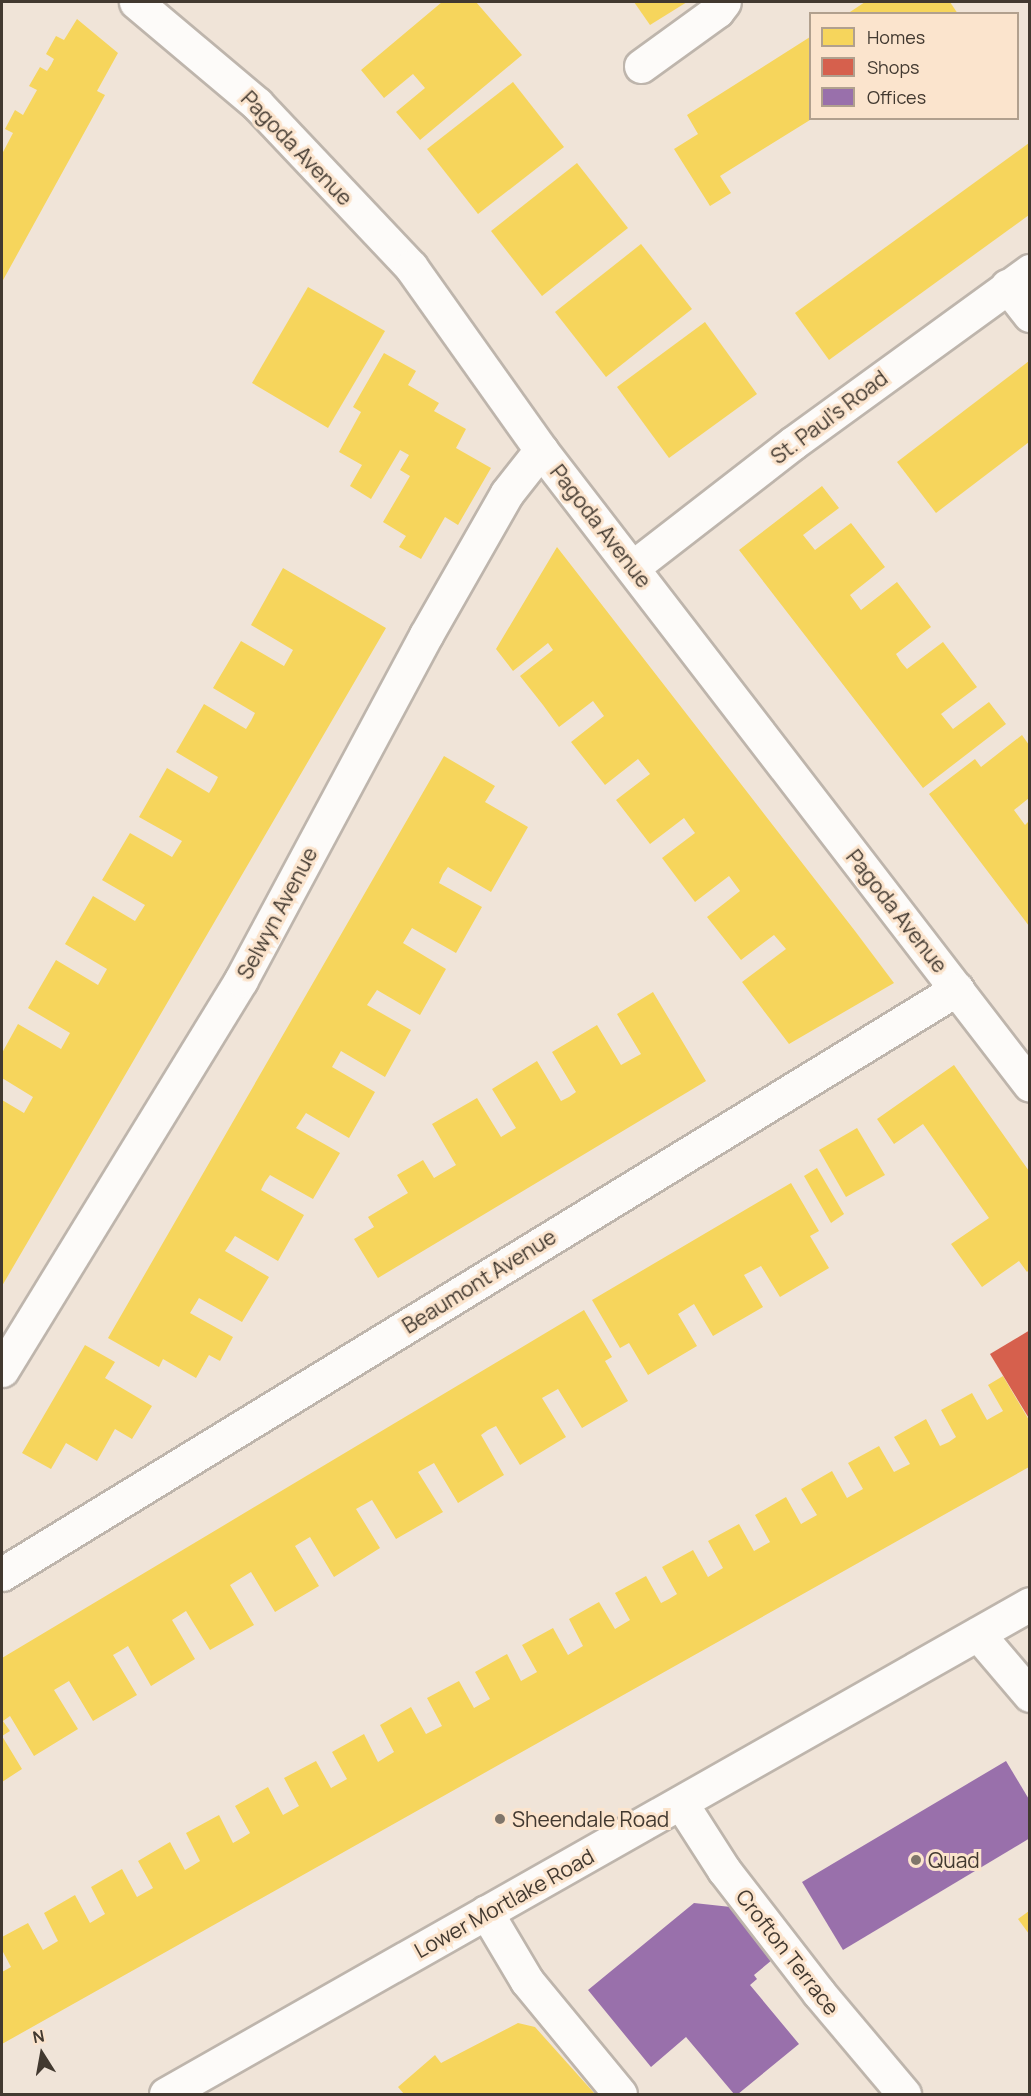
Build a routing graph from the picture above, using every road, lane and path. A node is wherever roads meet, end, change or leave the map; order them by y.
1 (136, 2) edge
2 (724, 2) edge
3 (640, 66) dead end
4 (1018, 278) edge
5 (1029, 315) edge
6 (541, 450) junction
7 (633, 567) junction
8 (957, 988) junction
9 (1029, 1085) edge
10 (2, 1370) edge
11 (2, 1574) edge
12 (1029, 1604) edge
13 (978, 1634) junction
14 (1029, 1695) edge
15 (681, 1803) junction
16 (486, 1912) junction
17 (166, 2094) edge
18 (620, 2094) edge
19 (904, 2094) edge

1 - 6 main road, Pagoda Avenue
2 - 3 main road
4 - 5 main road
4 - 7 main road, St. Paul’s Road
6 - 7 main road, Pagoda Avenue
6 - 10 main road, Selwyn Avenue
7 - 8 main road, Pagoda Avenue
8 - 9 main road, Pagoda Avenue
8 - 11 main road, Beaumont Avenue
12 - 13 main road, Lower Mortlake Road
13 - 14 main road
13 - 15 main road, Lower Mortlake Road
15 - 16 main road, Lower Mortlake Road
15 - 19 main road, Crofton Terrace
16 - 17 main road, Lower Mortlake Road
16 - 18 main road

